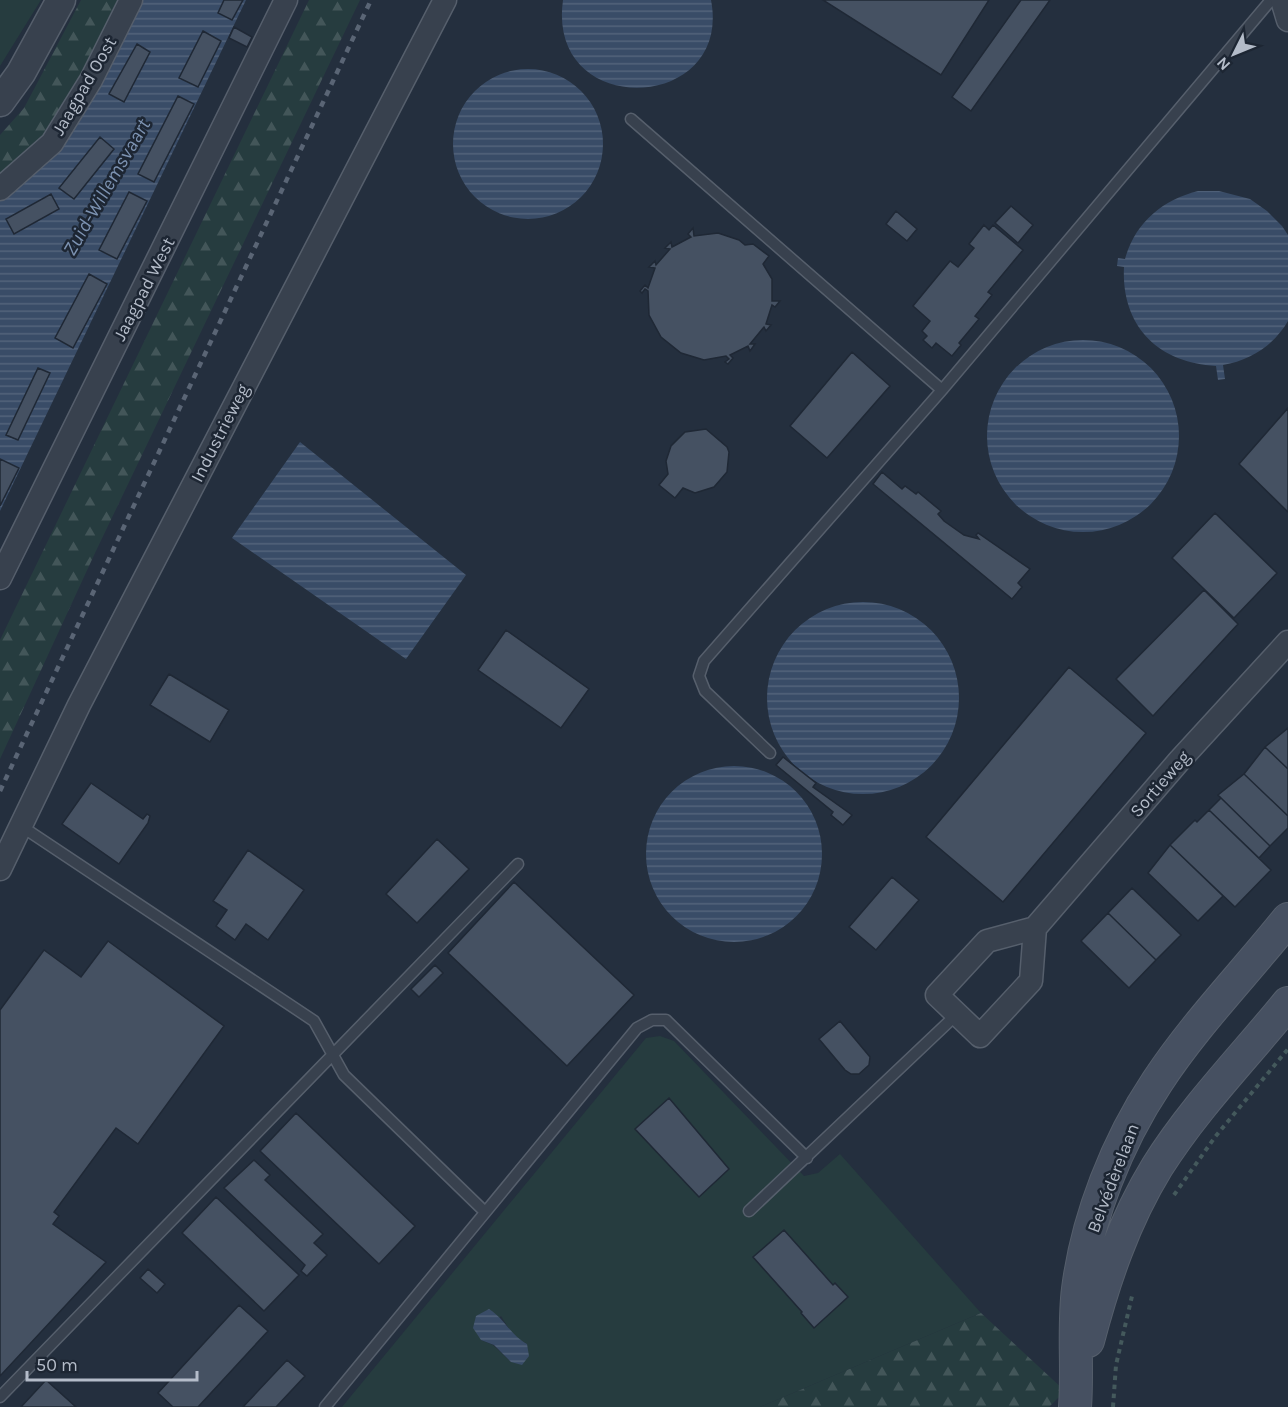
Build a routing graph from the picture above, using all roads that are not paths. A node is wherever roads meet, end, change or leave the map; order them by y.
1 (61, 0) edge
2 (131, 0) edge
3 (286, 0) edge
4 (445, 0) edge
5 (1271, 0) edge
6 (1282, 0) edge
7 (1288, 20) edge
8 (0, 102) edge
9 (632, 119) dead end
10 (0, 189) edge
11 (942, 390) junction
12 (0, 578) edge
13 (1288, 642) edge
14 (770, 753) dead end
15 (21, 825) junction
16 (518, 864) dead end
17 (0, 869) edge
18 (1288, 919) edge
19 (1035, 928) junction
20 (1288, 1003) edge
21 (957, 1014) junction
22 (333, 1052) junction
23 (807, 1158) junction
24 (749, 1211) dead end
25 (485, 1212) junction
26 (1076, 1393) edge
27 (0, 1397) edge
28 (326, 1407) edge

1 - 8 street
2 - 10 street, Jaagpad Oost
3 - 12 street, Jaagpad West
4 - 15 street, Industrieweg
5 - 11 lane
6 - 7 street
9 - 11 lane
11 - 14 lane
13 - 19 street, Sortieweg
15 - 17 street, Industrieweg
15 - 22 lane
16 - 22 lane
18 - 26 main road, Belvédèrelaan
19 - 21 street
19 - 21 street
20 - 26 main road, Belvédèrelaan
21 - 23 lane
22 - 25 lane
22 - 27 lane
23 - 24 lane
23 - 25 lane
25 - 28 lane

